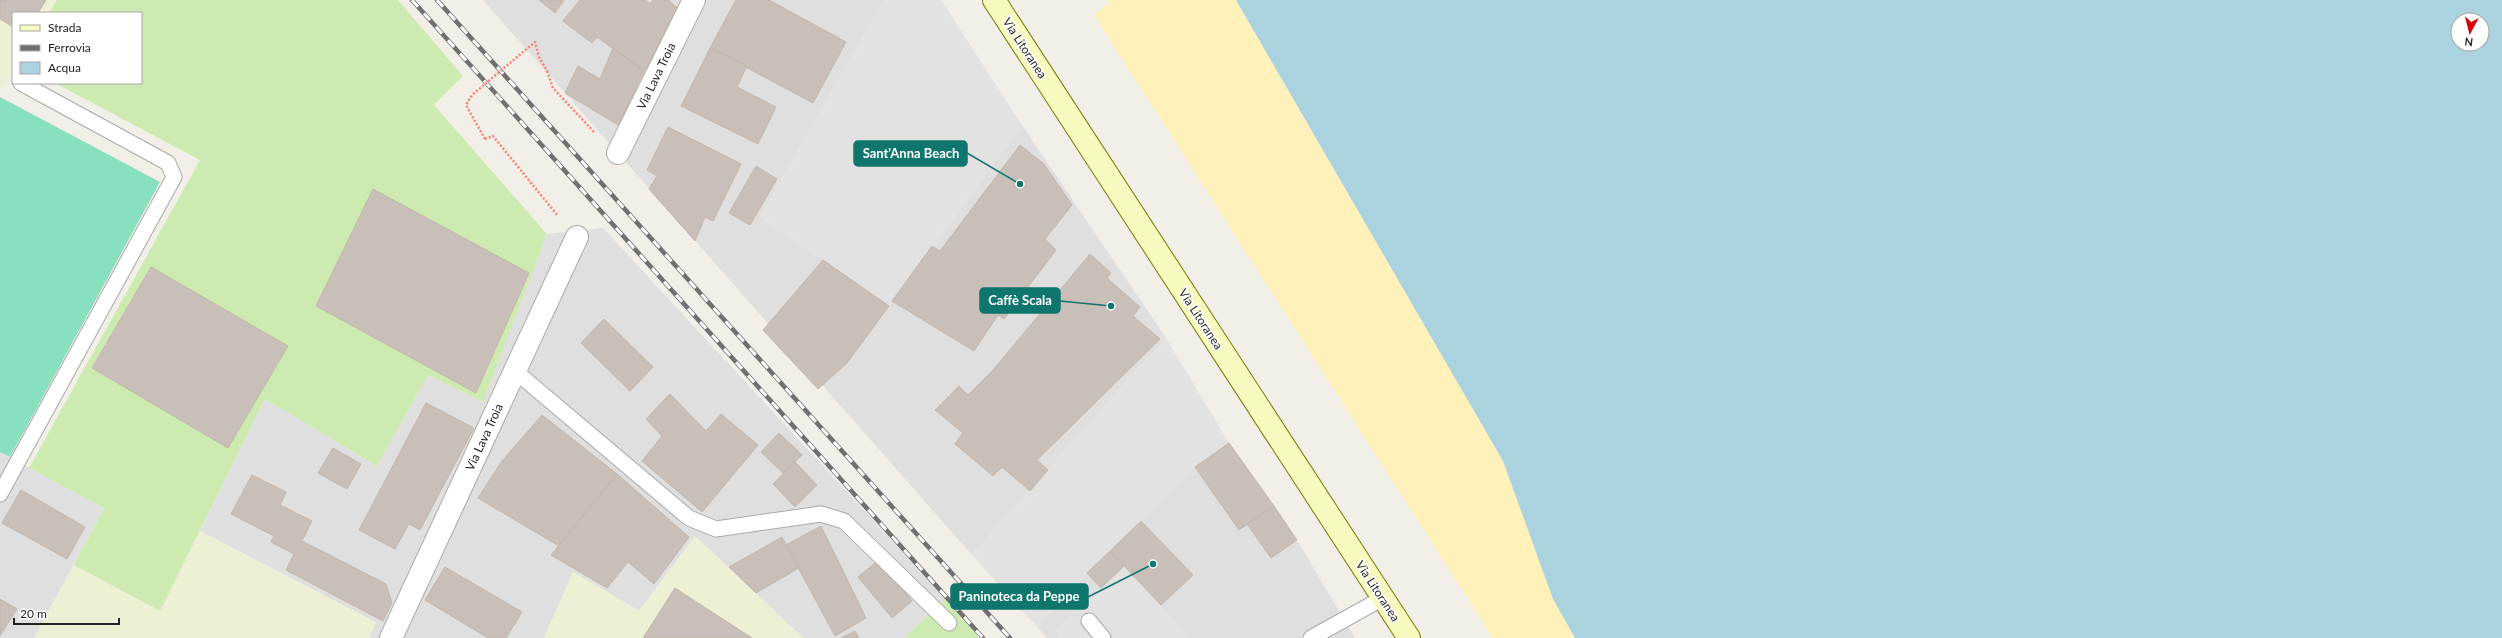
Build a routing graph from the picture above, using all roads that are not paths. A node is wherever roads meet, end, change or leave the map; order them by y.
1 (694, 0) edge
2 (994, 0) edge
3 (23, 84) edge
4 (618, 153) road end
5 (577, 237) road end
6 (515, 371) junction
7 (0, 494) edge
8 (1383, 598) junction
9 (1089, 621) dead end
10 (949, 623) dead end
11 (391, 638) edge
12 (1103, 638) edge
13 (1311, 638) edge
14 (1409, 638) edge

1 - 4 street, Via Lava Troia
2 - 8 street, Via Litoranea
3 - 7 lane
5 - 6 street, Via Lava Troia
6 - 10 lane
6 - 11 street, Via Lava Troia
8 - 13 lane
8 - 14 street, Via Litoranea
9 - 12 lane

